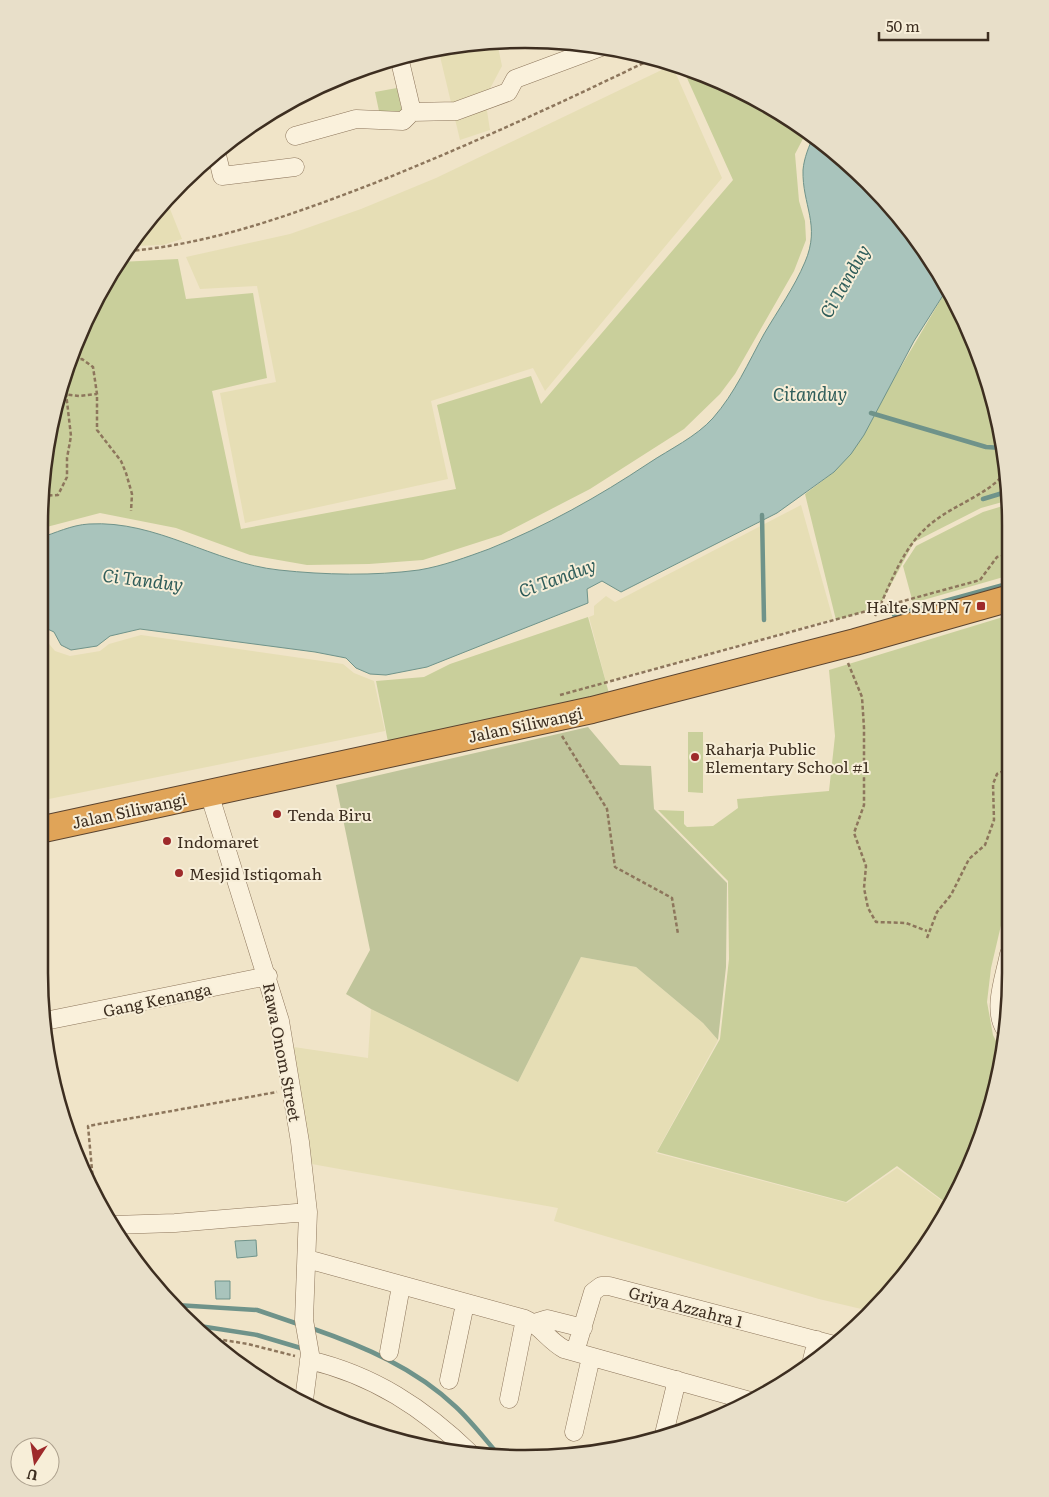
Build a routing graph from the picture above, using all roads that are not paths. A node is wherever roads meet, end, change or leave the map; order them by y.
1 (587, 52) edge
2 (400, 64) edge
3 (412, 112) junction
4 (295, 136) dead end
5 (218, 159) edge
6 (295, 167) dead end
7 (1002, 601) edge
8 (209, 793) junction
9 (48, 828) edge
10 (268, 976) junction
11 (51, 1020) edge
12 (308, 1212) junction
13 (120, 1225) edge
14 (307, 1260) junction
15 (401, 1286) junction
16 (465, 1304) junction
17 (535, 1326) junction
18 (583, 1328) junction
19 (817, 1340) junction
20 (308, 1342) junction
21 (826, 1342) edge
22 (388, 1352) dead end
23 (814, 1352) edge
24 (583, 1354) junction
25 (449, 1380) dead end
26 (677, 1380) junction
27 (304, 1395) edge
28 (509, 1399) dead end
29 (735, 1400) edge
30 (666, 1428) edge
31 (574, 1432) dead end
32 (462, 1445) edge

1 - 3 street
2 - 3 street
3 - 4 street
5 - 6 street
7 - 8 highway, Jalan Siliwangi
8 - 9 highway, Jalan Siliwangi
8 - 10 street, Rawa Onom Street
10 - 11 street, Gang Kenanga
10 - 12 street, Rawa Onom Street
12 - 13 street
12 - 14 street, Rawa Onom Street
14 - 15 street
14 - 20 street, Rawa Onom Street
15 - 16 street
15 - 22 street
16 - 17 street
16 - 25 street
17 - 18 street
17 - 24 street
17 - 28 street
18 - 19 street, Griya Azzahra 1
18 - 24 street, Griya Azzahra 1
19 - 21 street, Griya Azzahra 1
19 - 23 street
20 - 27 street, Rawa Onom Street
20 - 32 street
24 - 26 street
24 - 31 street, Griya Azzahra 1
26 - 29 street
26 - 30 street

